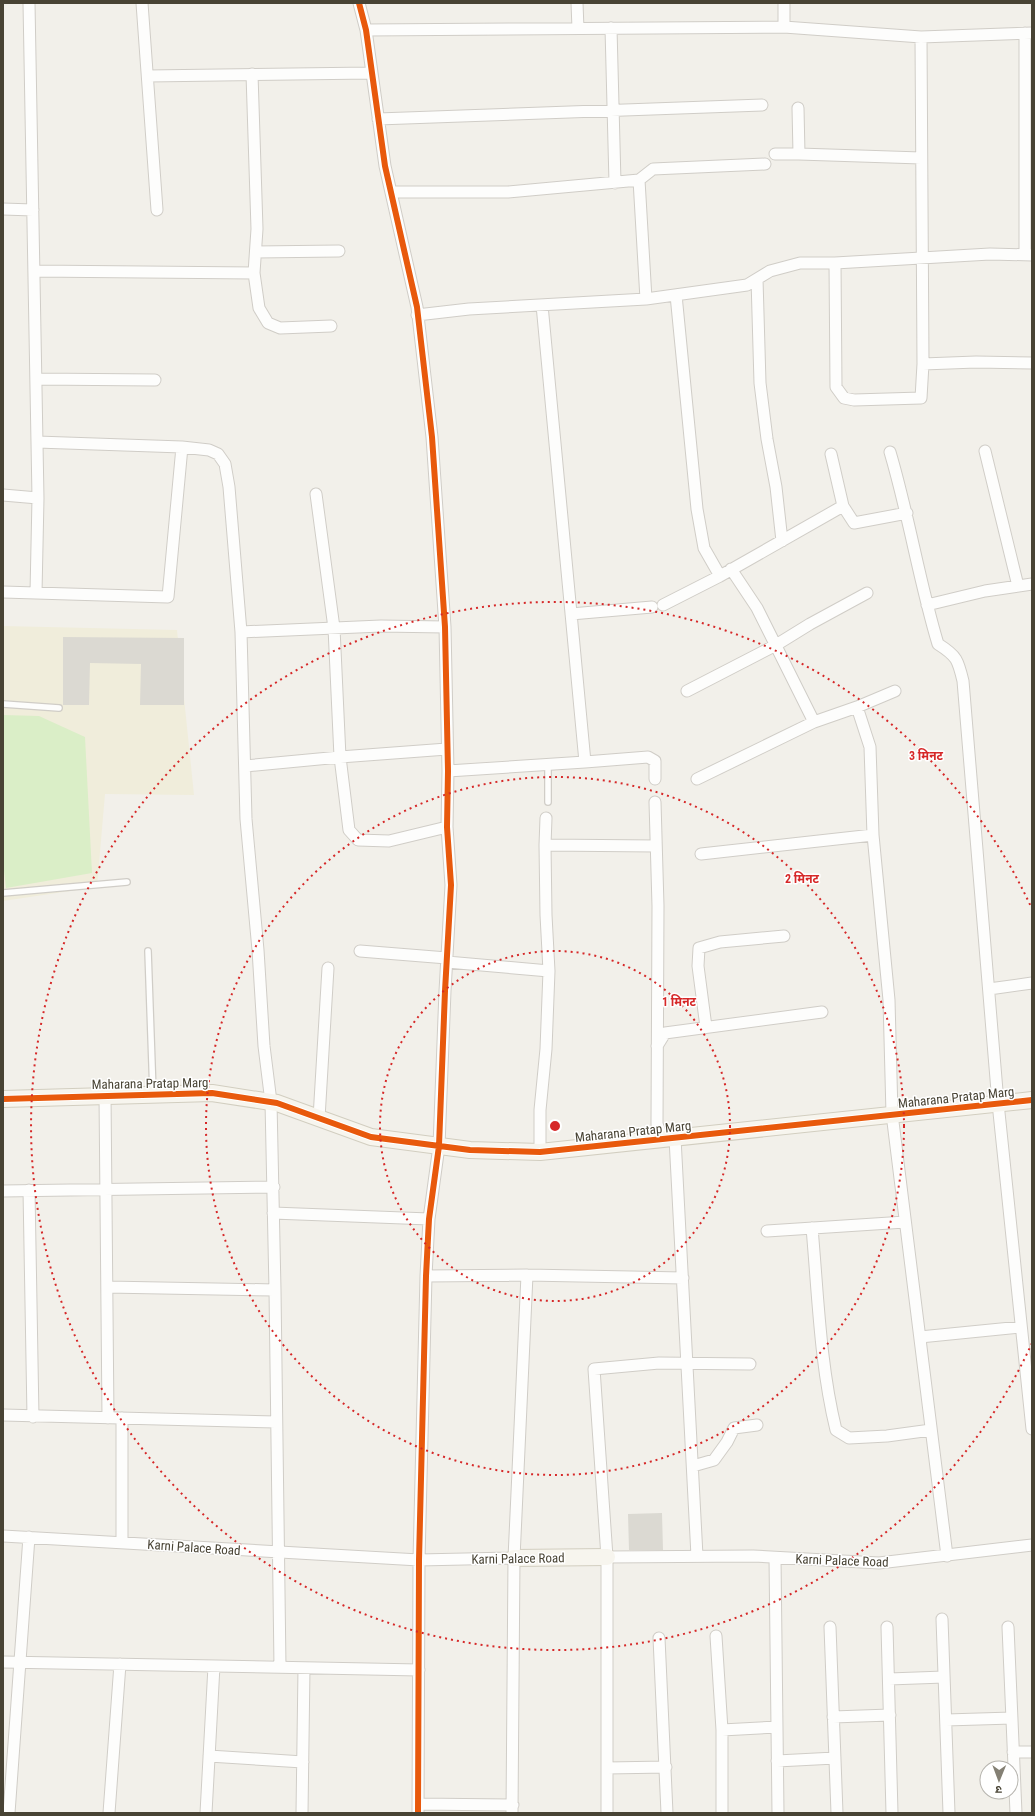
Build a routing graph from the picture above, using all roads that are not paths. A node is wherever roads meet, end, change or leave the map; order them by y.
1 (29, 3) edge
2 (142, 3) edge
3 (359, 3) edge
4 (577, 3) edge
5 (784, 3) edge
6 (784, 27) junction
7 (611, 28) junction
8 (578, 29) junction
9 (366, 30) junction
10 (1028, 32) edge
11 (921, 37) junction
12 (371, 73) junction
13 (252, 74) junction
14 (148, 76) junction
15 (762, 105) dead end
16 (798, 108) dead end
17 (613, 112) junction
18 (378, 119) junction
19 (1029, 138) edge
20 (775, 154) dead end
21 (799, 154) junction
22 (921, 158) junction
23 (765, 164) dead end
24 (639, 180) junction
25 (615, 183) junction
26 (391, 192) junction
27 (3, 209) edge
28 (33, 210) junction
29 (156, 210) dead end
30 (339, 251) dead end
31 (256, 252) junction
32 (1028, 254) edge
33 (922, 258) junction
34 (835, 263) junction
35 (34, 271) junction
36 (254, 272) junction
37 (757, 279) junction
38 (676, 295) junction
39 (646, 299) junction
40 (542, 305) junction
41 (418, 315) junction
42 (331, 326) dead end
43 (1032, 363) edge
44 (923, 364) junction
45 (36, 379) junction
46 (155, 380) dead end
47 (37, 442) junction
48 (182, 446) junction
49 (985, 451) dead end
50 (890, 452) dead end
51 (831, 454) dead end
52 (316, 494) dead end
53 (3, 495) edge
54 (38, 498) junction
55 (843, 506) junction
56 (907, 513) junction
57 (782, 541) junction
58 (731, 569) junction
59 (720, 576) junction
60 (1032, 584) edge
61 (1018, 586) junction
62 (3, 592) edge
63 (36, 593) junction
64 (867, 593) dead end
65 (927, 605) junction
66 (664, 606) dead end
67 (652, 607) dead end
68 (571, 614) junction
69 (446, 627) junction
70 (334, 628) junction
71 (241, 632) junction
72 (776, 645) junction
73 (687, 691) dead end
74 (895, 691) dead end
75 (3, 704) edge
76 (858, 707) junction
77 (60, 708) dead end
78 (814, 722) junction
79 (447, 749) junction
80 (340, 757) junction
81 (586, 762) junction
82 (548, 765) junction
83 (245, 766) junction
84 (448, 771) junction
85 (655, 779) dead end
86 (697, 779) dead end
87 (548, 802) dead end
88 (656, 802) dead end
89 (546, 818) dead end
90 (447, 827) junction
91 (874, 835) junction
92 (545, 845) junction
93 (656, 846) junction
94 (701, 854) dead end
95 (127, 882) dead end
96 (3, 893) edge
97 (784, 936) dead end
98 (148, 951) dead end
99 (360, 951) dead end
100 (447, 960) junction
101 (328, 968) dead end
102 (550, 971) junction
103 (1032, 983) edge
104 (990, 988) junction
105 (822, 1012) dead end
106 (706, 1027) junction
107 (657, 1047) junction
108 (154, 1093) junction
109 (105, 1095) junction
110 (3, 1099) edge
111 (1032, 1100) edge
112 (271, 1102) junction
113 (998, 1103) junction
114 (892, 1114) junction
115 (319, 1118) junction
116 (669, 1139) junction
117 (439, 1146) junction
118 (540, 1152) junction
119 (274, 1187) junction
120 (106, 1189) junction
121 (29, 1190) junction
122 (3, 1191) edge
123 (273, 1213) junction
124 (430, 1219) junction
125 (905, 1222) junction
126 (812, 1228) junction
127 (767, 1231) dead end
128 (527, 1275) junction
129 (426, 1276) junction
130 (683, 1278) junction
131 (107, 1287) junction
132 (276, 1290) junction
133 (1021, 1327) junction
134 (920, 1337) junction
135 (687, 1364) junction
136 (750, 1364) dead end
137 (3, 1415) edge
138 (33, 1417) junction
139 (108, 1418) junction
140 (122, 1418) junction
141 (276, 1422) junction
142 (757, 1424) dead end
143 (1032, 1429) edge
144 (931, 1430) junction
145 (693, 1466) junction
146 (3, 1536) edge
147 (29, 1537) junction
148 (122, 1542) junction
149 (1032, 1544) edge
150 (279, 1553) junction
151 (697, 1556) junction
152 (947, 1556) junction
153 (607, 1557) junction
154 (514, 1558) junction
155 (775, 1558) junction
156 (418, 1560) junction
157 (942, 1619) dead end
158 (830, 1627) dead end
159 (887, 1627) dead end
160 (1008, 1627) dead end
161 (716, 1636) dead end
162 (659, 1638) dead end
163 (3, 1662) edge
164 (20, 1662) junction
165 (120, 1664) junction
166 (214, 1666) junction
167 (280, 1668) junction
168 (304, 1668) junction
169 (419, 1670) junction
170 (944, 1677) junction
171 (889, 1679) junction
172 (890, 1715) junction
173 (833, 1717) junction
174 (1012, 1718) junction
175 (946, 1720) junction
176 (776, 1726) junction
177 (722, 1730) junction
178 (1014, 1752) junction
179 (1032, 1752) edge
180 (209, 1756) junction
181 (835, 1758) junction
182 (777, 1761) junction
183 (303, 1762) junction
184 (666, 1767) junction
185 (607, 1768) junction
186 (418, 1809) edge
187 (513, 1809) edge
188 (9, 1813) edge
189 (109, 1813) edge
190 (206, 1813) edge
191 (302, 1813) edge
192 (607, 1813) edge
193 (667, 1813) edge
194 (722, 1813) edge
195 (778, 1813) edge
196 (837, 1813) edge
197 (892, 1813) edge
198 (949, 1813) edge
199 (1016, 1813) edge

1 - 28 street
2 - 14 street
3 - 9 street
4 - 8 street
5 - 6 street
6 - 7 street
6 - 11 street
7 - 8 street
7 - 17 street
8 - 9 street
9 - 12 street
10 - 11 street
10 - 19 street
11 - 22 street
12 - 13 street
12 - 18 street
13 - 14 street
13 - 31 street
14 - 29 street
15 - 17 street
16 - 21 street
17 - 18 street
17 - 25 street
18 - 26 street
19 - 32 street
20 - 21 street
21 - 22 street
22 - 33 street
23 - 24 street
24 - 25 street
24 - 39 street
25 - 26 street
26 - 41 street
27 - 28 street
28 - 35 street
30 - 31 street
31 - 36 street
32 - 33 street
33 - 34 street
33 - 44 street
34 - 37 street
34 - 44 street
35 - 36 street
35 - 45 street
36 - 42 street
37 - 38 street
37 - 57 street
38 - 39 street
38 - 59 street
39 - 40 street
40 - 41 street
40 - 68 street
41 - 69 street
43 - 44 street
45 - 46 street
45 - 47 street
47 - 48 street
47 - 54 street
48 - 63 street
48 - 71 street
49 - 61 street
50 - 56 street
51 - 55 street
52 - 70 street
53 - 54 street
54 - 63 street
55 - 56 street
55 - 57 street
56 - 65 street
57 - 58 street
58 - 59 street
58 - 72 street
59 - 66 street
60 - 61 street
61 - 65 street
62 - 63 street
64 - 72 street
65 - 104 street
67 - 68 street
68 - 81 street
69 - 70 street
69 - 79 street
70 - 71 street
70 - 80 street
71 - 83 street
72 - 73 street
72 - 78 street
74 - 76 street
75 - 77 lane
76 - 78 street
76 - 91 street
78 - 86 street
79 - 80 street
79 - 84 street
80 - 83 street
80 - 90 street
81 - 82 street
81 - 85 street
82 - 84 street
82 - 87 lane
83 - 112 street
84 - 90 street
88 - 93 street
89 - 92 street
90 - 100 street
91 - 94 street
91 - 114 street
92 - 93 street
92 - 102 street
93 - 107 street
95 - 96 lane
97 - 106 street
98 - 108 lane
99 - 100 street
100 - 102 street
100 - 117 street
101 - 115 street
102 - 118 street
103 - 104 street
104 - 113 street
105 - 106 street
106 - 107 street
107 - 116 street
108 - 109 street, Maharana Pratap Marg
108 - 112 street, Maharana Pratap Marg
109 - 110 street, Maharana Pratap Marg
109 - 120 street
111 - 113 street, Maharana Pratap Marg
112 - 115 street, Maharana Pratap Marg
112 - 119 street
113 - 114 street, Maharana Pratap Marg
113 - 133 street
114 - 116 street, Maharana Pratap Marg
114 - 125 street
115 - 117 street, Maharana Pratap Marg
116 - 118 street, Maharana Pratap Marg
116 - 130 street
117 - 118 street, Maharana Pratap Marg
117 - 124 street
119 - 120 street
119 - 123 street
120 - 121 street
120 - 131 street
121 - 122 street
121 - 138 street
123 - 124 street
123 - 132 street
124 - 129 street
125 - 126 street
125 - 134 street
126 - 127 street
126 - 144 street
128 - 129 street
128 - 130 street
128 - 154 street
129 - 156 street
130 - 135 street
131 - 132 street
131 - 139 street
132 - 141 street
133 - 134 street
133 - 143 street
134 - 144 street
135 - 136 street
135 - 145 street
135 - 153 street
137 - 138 street
138 - 139 street
139 - 140 street
140 - 141 street
140 - 148 street
141 - 150 street
142 - 145 street
144 - 152 street
145 - 151 street
146 - 147 street, Karni Palace Road
147 - 148 street, Karni Palace Road
147 - 164 street
148 - 150 street, Karni Palace Road
149 - 152 street, Karni Palace Road
150 - 156 street, Karni Palace Road
150 - 167 street
151 - 153 street, Karni Palace Road
151 - 155 street, Karni Palace Road
152 - 155 street, Karni Palace Road
153 - 154 street, Karni Palace Road
153 - 185 street
154 - 156 street, Karni Palace Road
154 - 187 street
155 - 176 street
156 - 169 street
157 - 170 street
158 - 173 street
159 - 171 street
160 - 174 street
161 - 177 street
162 - 184 street
163 - 164 street
164 - 165 street
164 - 188 street
165 - 166 street
165 - 189 street
166 - 167 street
166 - 180 street
167 - 168 street
168 - 169 street
168 - 183 street
169 - 186 street
170 - 171 street
170 - 175 street
171 - 172 street
172 - 173 street
172 - 197 street
173 - 181 street
174 - 175 street
174 - 178 street
175 - 198 street
176 - 177 street
176 - 182 street
177 - 194 street
178 - 179 street
178 - 199 street
180 - 183 street
180 - 190 street
181 - 182 street
181 - 196 street
182 - 195 street
183 - 191 street
184 - 185 street
184 - 193 street
185 - 192 street
186 - 187 street

